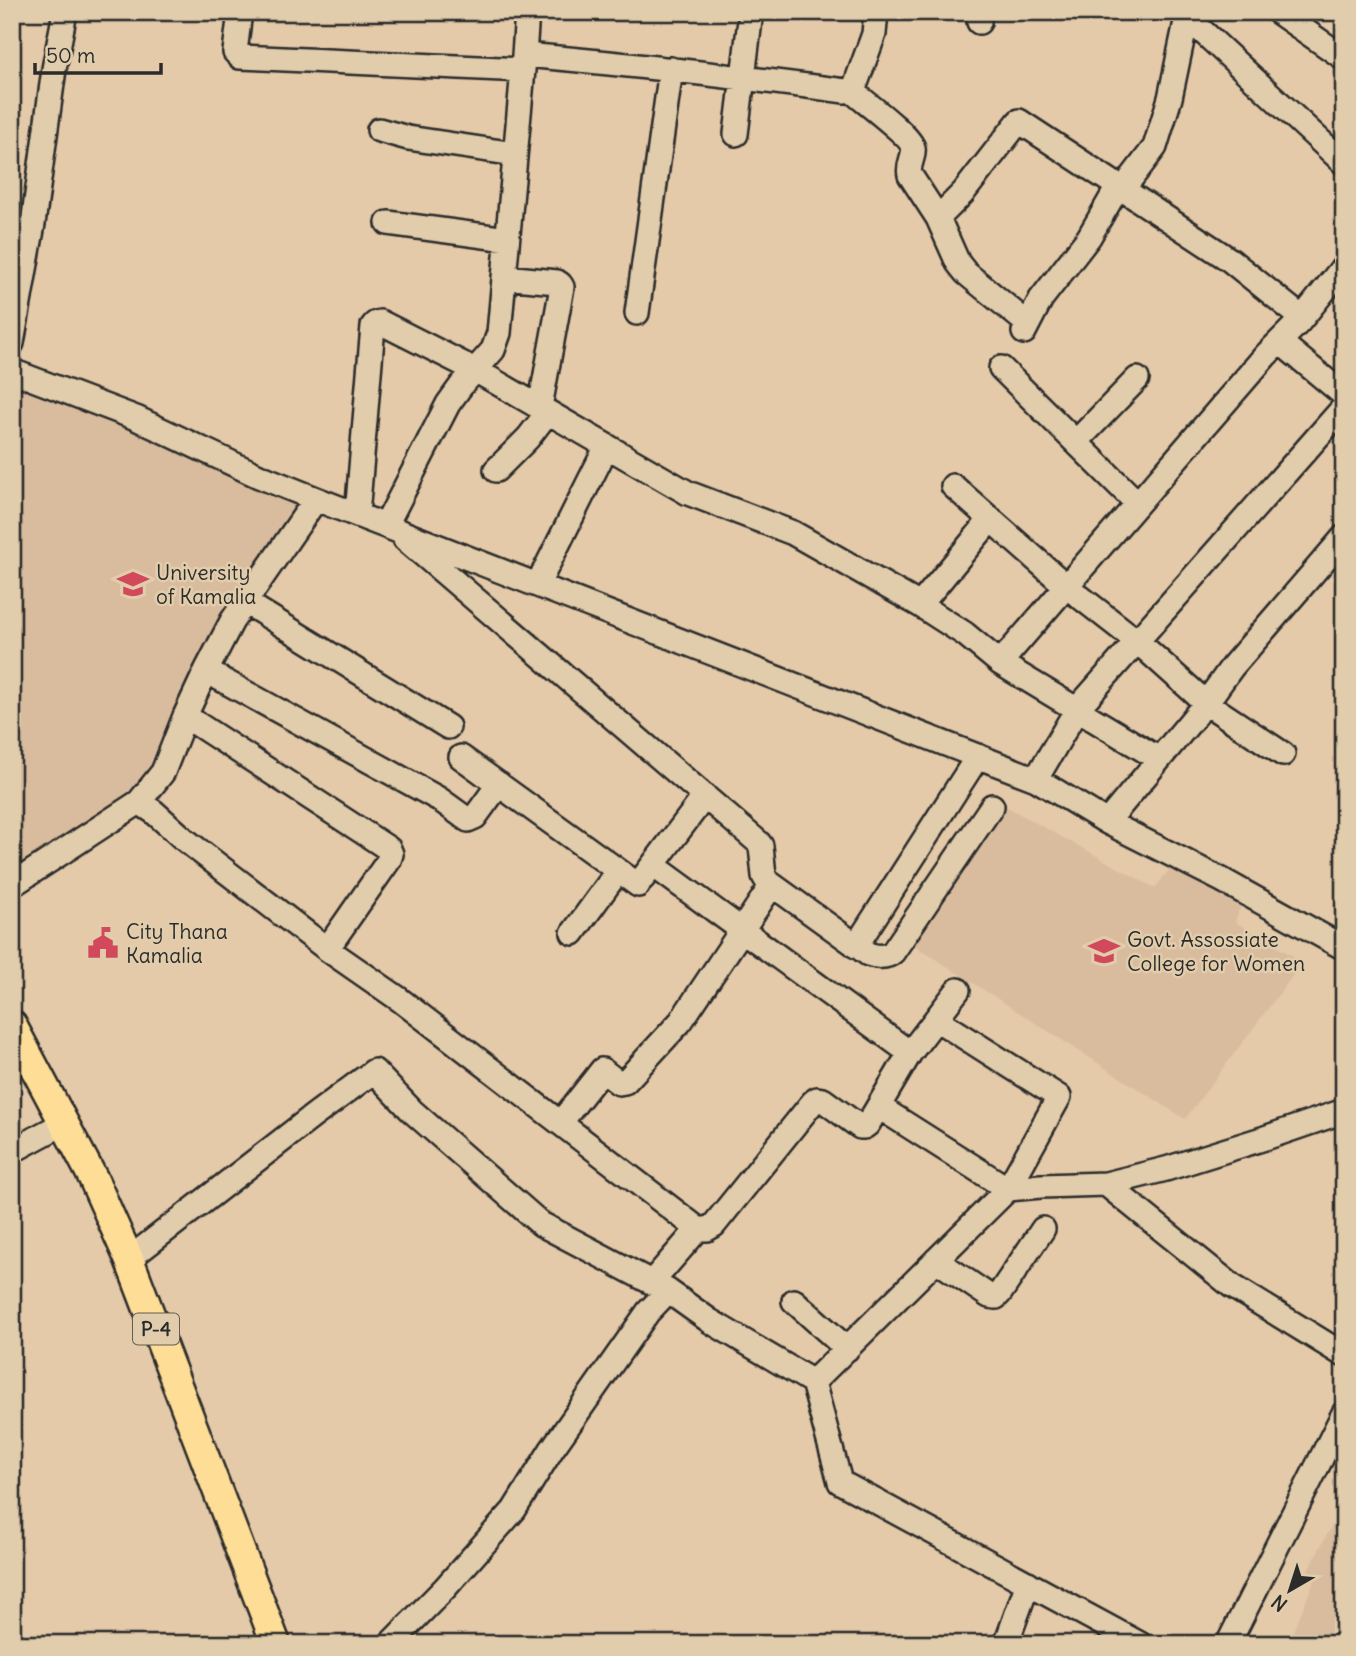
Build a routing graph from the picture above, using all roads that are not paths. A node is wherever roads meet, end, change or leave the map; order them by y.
1 (65, 12) edge
2 (240, 12) edge
3 (527, 12) edge
4 (751, 12) edge
5 (876, 12) edge
6 (1278, 12) edge
7 (1187, 15) edge
8 (1344, 58) edge
9 (523, 63) junction
10 (671, 69) junction
11 (744, 78) junction
12 (851, 90) junction
13 (379, 130) dead end
14 (736, 134) dead end
15 (515, 154) junction
16 (1344, 163) edge
17 (1124, 189) junction
18 (938, 218) junction
19 (388, 223) dead end
20 (507, 239) junction
21 (1344, 266) edge
22 (504, 277) junction
23 (637, 313) dead end
24 (1302, 318) junction
25 (1279, 342) junction
26 (12, 343) edge
27 (1001, 368) dead end
28 (475, 370) junction
29 (12, 371) edge
30 (1137, 379) dead end
31 (1344, 395) edge
32 (1344, 407) edge
33 (544, 410) junction
34 (1076, 442) junction
35 (607, 446) junction
36 (496, 470) dead end
37 (953, 486) dead end
38 (316, 499) junction
39 (1137, 503) junction
40 (357, 514) junction
41 (991, 519) junction
42 (389, 526) junction
43 (1344, 537) edge
44 (538, 584) junction
45 (1066, 586) junction
46 (246, 602) junction
47 (920, 605) junction
48 (1138, 642) junction
49 (1000, 663) junction
50 (206, 671) junction
51 (1206, 704) junction
52 (1077, 709) junction
53 (185, 716) junction
54 (448, 727) dead end
55 (1283, 754) dead end
56 (978, 756) junction
57 (461, 757) dead end
58 (1159, 759) junction
59 (1036, 779) junction
60 (499, 784) junction
61 (705, 796) junction
62 (139, 802) junction
63 (992, 806) dead end
64 (1107, 822) junction
65 (653, 865) junction
66 (618, 871) junction
67 (772, 885) junction
68 (12, 886) edge
69 (741, 931) junction
70 (573, 933) dead end
71 (856, 946) junction
72 (1344, 948) edge
73 (327, 949) junction
74 (958, 990) dead end
75 (936, 1019) junction
76 (16, 1039) edge
77 (910, 1054) junction
78 (878, 1107) junction
79 (1344, 1111) edge
80 (561, 1122) junction
81 (64, 1124) junction
82 (12, 1151) edge
83 (1106, 1184) junction
84 (1008, 1189) junction
85 (698, 1228) junction
86 (1042, 1228) dead end
87 (129, 1259) junction
88 (936, 1260) junction
89 (660, 1287) junction
90 (794, 1301) dead end
91 (847, 1349) junction
92 (1344, 1355) edge
93 (813, 1382) junction
94 (1344, 1413) edge
95 (1028, 1583) junction
96 (276, 1644) edge
97 (390, 1644) edge
98 (1006, 1644) edge
99 (1140, 1644) edge
100 (1228, 1644) edge

1 - 26 street
2 - 9 street
3 - 9 street
4 - 11 street
5 - 12 street
6 - 8 street
7 - 16 street
7 - 17 street
9 - 10 street
9 - 15 street
10 - 11 street
10 - 23 street
11 - 12 street
11 - 14 street
12 - 18 street
13 - 15 street
15 - 20 street
17 - 18 street
17 - 18 street
17 - 24 street
19 - 20 street
20 - 22 street
21 - 24 street
22 - 28 street
22 - 33 street
24 - 25 street
25 - 31 street
25 - 39 street
27 - 34 street
28 - 33 street
28 - 40 street
28 - 42 street
29 - 38 street
30 - 34 street
32 - 48 street
33 - 35 street
33 - 36 street
34 - 39 street
35 - 44 street
35 - 47 street
37 - 41 street
38 - 40 street
38 - 46 street
39 - 45 street
40 - 42 street
41 - 45 street
41 - 47 street
42 - 44 street
42 - 61 street
43 - 51 street
44 - 56 street
45 - 48 street
45 - 49 street
46 - 50 street
46 - 54 street
47 - 49 street
48 - 51 street
48 - 52 street
49 - 52 street
50 - 53 street
50 - 60 street
51 - 55 street
51 - 58 street
52 - 58 street
52 - 59 street
53 - 62 street
53 - 73 street
56 - 59 street
56 - 71 street
57 - 60 street
58 - 64 street
59 - 64 street
60 - 66 street
61 - 65 street
61 - 67 street
62 - 68 street
62 - 73 street
63 - 71 street
64 - 72 street
65 - 66 street
65 - 69 street
66 - 70 street
67 - 69 street
67 - 71 street
69 - 77 street
69 - 80 street
73 - 80 street
74 - 75 street
75 - 77 street
75 - 84 street
76 - 81 main road, P-4
77 - 78 street
78 - 84 street
78 - 85 street
79 - 83 street
80 - 85 street
81 - 82 street
81 - 87 main road, P-4
83 - 84 street
83 - 92 street
84 - 88 street
85 - 89 street
86 - 88 street
87 - 89 street
87 - 96 main road, P-4
88 - 91 street
89 - 93 street
89 - 97 street
90 - 91 street
91 - 93 street
93 - 95 street
94 - 100 street
95 - 98 street
95 - 99 street

